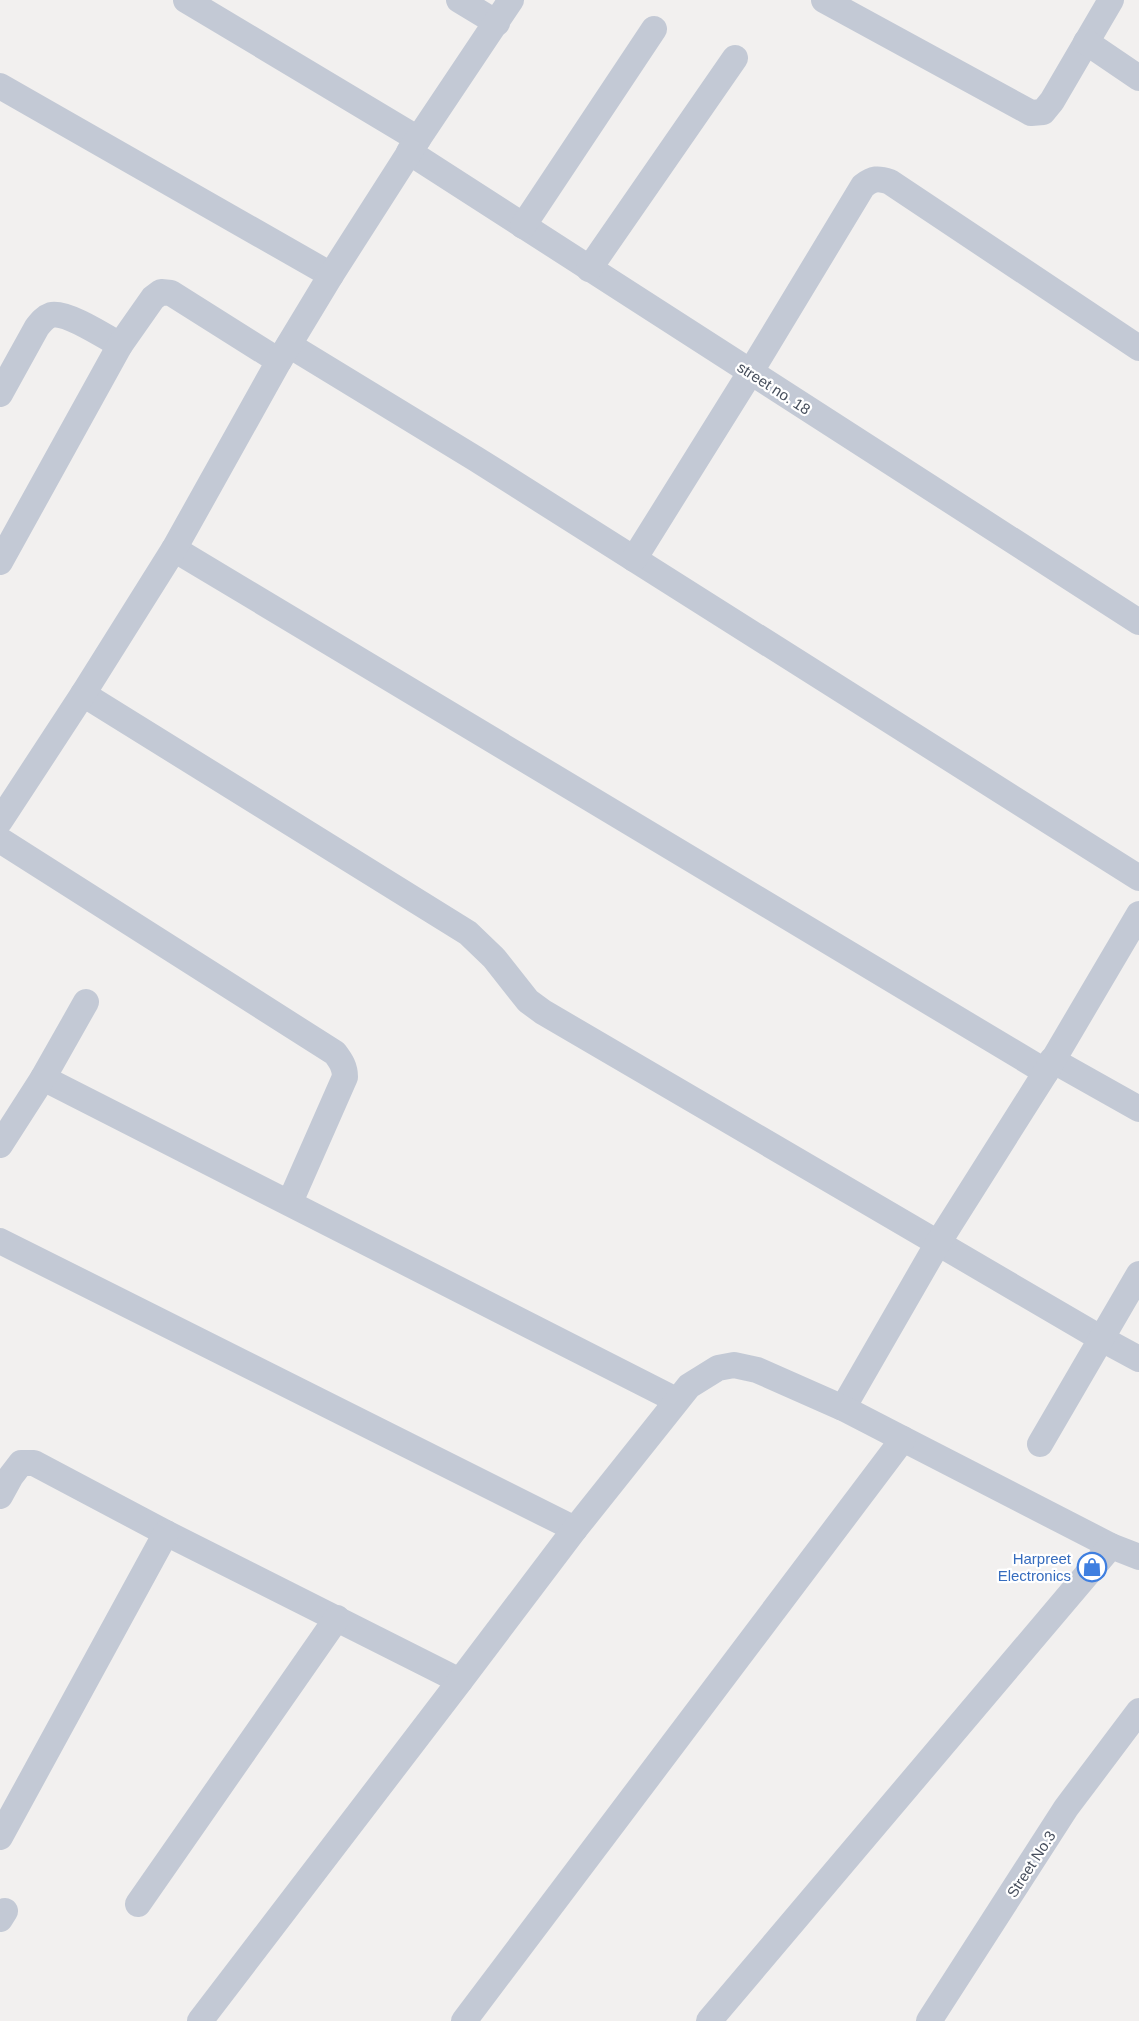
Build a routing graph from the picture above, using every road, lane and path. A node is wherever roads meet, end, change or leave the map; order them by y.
1 (186, 0) edge
2 (459, 0) edge
3 (511, 0) edge
4 (824, 0) edge
5 (1111, 0) edge
6 (497, 23) junction
7 (654, 29) dead end
8 (1086, 42) junction
9 (735, 58) dead end
10 (1139, 78) edge
11 (0, 86) edge
12 (414, 146) junction
13 (523, 226) junction
14 (590, 269) junction
15 (331, 275) junction
16 (120, 345) junction
17 (1139, 348) edge
18 (284, 353) junction
19 (750, 373) junction
20 (0, 394) edge
21 (174, 549) junction
22 (634, 559) junction
23 (0, 562) edge
24 (1139, 622) edge
25 (83, 694) junction
26 (0, 821) edge
27 (0, 840) edge
28 (1139, 878) edge
29 (1139, 914) edge
30 (86, 1002) dead end
31 (1049, 1066) junction
32 (43, 1078) junction
33 (1139, 1109) edge
34 (0, 1145) edge
35 (290, 1202) junction
36 (0, 1241) edge
37 (938, 1243) junction
38 (1139, 1274) edge
39 (1102, 1339) junction
40 (1139, 1359) edge
41 (676, 1400) junction
42 (843, 1408) junction
43 (903, 1439) junction
44 (1040, 1444) dead end
45 (0, 1496) edge
46 (575, 1529) junction
47 (166, 1533) junction
48 (1111, 1546) junction
49 (1139, 1557) edge
50 (337, 1618) junction
51 (460, 1682) junction
52 (1139, 1711) edge
53 (0, 1837) edge
54 (138, 1904) dead end
55 (200, 2021) edge
56 (464, 2021) edge
57 (709, 2021) edge
58 (929, 2021) edge

1 - 12 street, street no. 18
2 - 6 street
3 - 6 street
4 - 8 street
5 - 8 street
6 - 12 street
7 - 13 street
8 - 10 street
9 - 14 street
11 - 15 street
12 - 13 street, street no. 18
12 - 15 street
13 - 14 street, street no. 18
14 - 19 street, street no. 18
15 - 18 street
16 - 18 street
16 - 20 street
16 - 23 street
17 - 19 street
18 - 21 street
18 - 22 street
19 - 22 street
19 - 24 street, street no. 18
21 - 25 street
21 - 31 street
22 - 28 street
25 - 26 street
25 - 37 street
27 - 35 street
29 - 31 street
30 - 32 street
31 - 33 street
31 - 37 street
32 - 34 street
32 - 35 street
35 - 41 street
36 - 46 street
37 - 39 street
37 - 42 street
38 - 39 street
39 - 40 street
39 - 44 street
41 - 42 street
41 - 46 street
42 - 43 street
43 - 48 street
43 - 56 street
45 - 47 street
46 - 51 street
47 - 50 street
47 - 53 street
48 - 49 street
48 - 57 street
50 - 51 street
50 - 54 street
51 - 55 street
52 - 58 street, Street No.3

